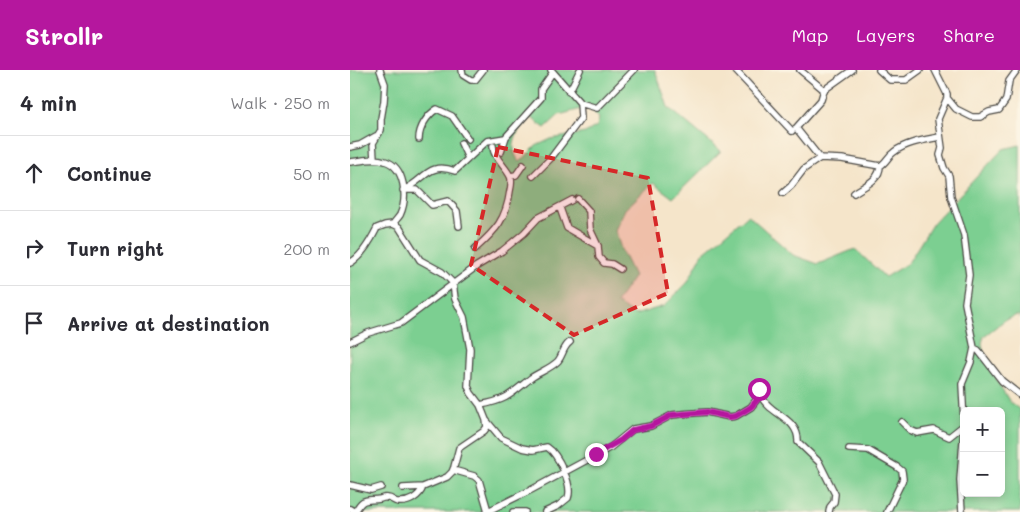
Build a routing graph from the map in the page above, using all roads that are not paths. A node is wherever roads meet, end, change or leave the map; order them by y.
1 (380, 70) edge
2 (462, 70) edge
3 (483, 70) edge
4 (580, 70) edge
5 (634, 70) edge
6 (735, 70) edge
7 (802, 70) edge
8 (852, 70) edge
9 (879, 70) edge
10 (920, 70) edge
11 (935, 70) edge
12 (1016, 70) edge
13 (552, 71) edge
14 (824, 90) junction
15 (569, 92) junction
16 (947, 98) junction
17 (580, 103) junction
18 (792, 131) dead end
19 (378, 134) junction
20 (506, 137) junction
21 (940, 137) junction
22 (419, 139) dead end
23 (468, 139) dead end
24 (461, 143) dead end
25 (493, 146) dead end
26 (350, 147) edge
27 (501, 152) dead end
28 (468, 158) junction
29 (820, 158) junction
30 (374, 159) junction
31 (350, 162) edge
32 (523, 165) dead end
33 (880, 166) junction
34 (511, 176) junction
35 (533, 176) dead end
36 (403, 190) junction
37 (783, 193) dead end
38 (854, 193) dead end
39 (560, 208) junction
40 (393, 224) junction
41 (459, 226) dead end
42 (598, 246) junction
43 (475, 249) dead end
44 (350, 263) edge
45 (620, 269) dead end
46 (453, 283) junction
47 (350, 342) edge
48 (570, 342) dead end
49 (974, 348) junction
50 (983, 355) junction
51 (971, 362) junction
52 (1020, 395) edge
53 (480, 405) junction
54 (963, 407) edge
55 (486, 420) junction
56 (902, 422) dead end
57 (960, 428) edge
58 (849, 449) dead end
59 (962, 452) edge
60 (453, 470) junction
61 (564, 472) junction
62 (350, 485) edge
63 (381, 487) dead end
64 (423, 487) junction
65 (402, 488) dead end
66 (350, 509) edge
67 (487, 512) edge
68 (513, 512) edge
69 (525, 512) edge
70 (545, 512) edge
71 (829, 512) edge
72 (887, 512) edge
73 (962, 512) edge

1 - 19 street
2 - 3 street
4 - 15 street
5 - 17 street
6 - 18 street
7 - 14 street
8 - 14 street
9 - 10 street
11 - 16 street
12 - 16 street
13 - 15 street
13 - 20 street
14 - 29 street
15 - 17 street
16 - 21 street
17 - 35 street
19 - 26 street
19 - 30 street
20 - 27 street
20 - 28 street
21 - 33 street
21 - 49 street
22 - 23 street
24 - 28 street
25 - 34 street
28 - 36 street
29 - 33 street
29 - 37 street
30 - 31 street
30 - 36 street
32 - 34 street
33 - 38 street
34 - 43 street
36 - 40 street
36 - 41 street
39 - 42 street
39 - 42 street
39 - 46 street
40 - 44 street
40 - 46 street
42 - 45 street
46 - 47 street
46 - 53 street
48 - 53 street
49 - 50 street
49 - 51 street
50 - 51 street
50 - 52 street
51 - 54 street
53 - 55 street
55 - 60 street
55 - 61 street
56 - 57 street
58 - 72 street
59 - 73 street
60 - 64 street
60 - 67 street
61 - 67 street
61 - 70 street
61 - 71 street
62 - 63 street
64 - 65 street
64 - 66 street
68 - 69 street

